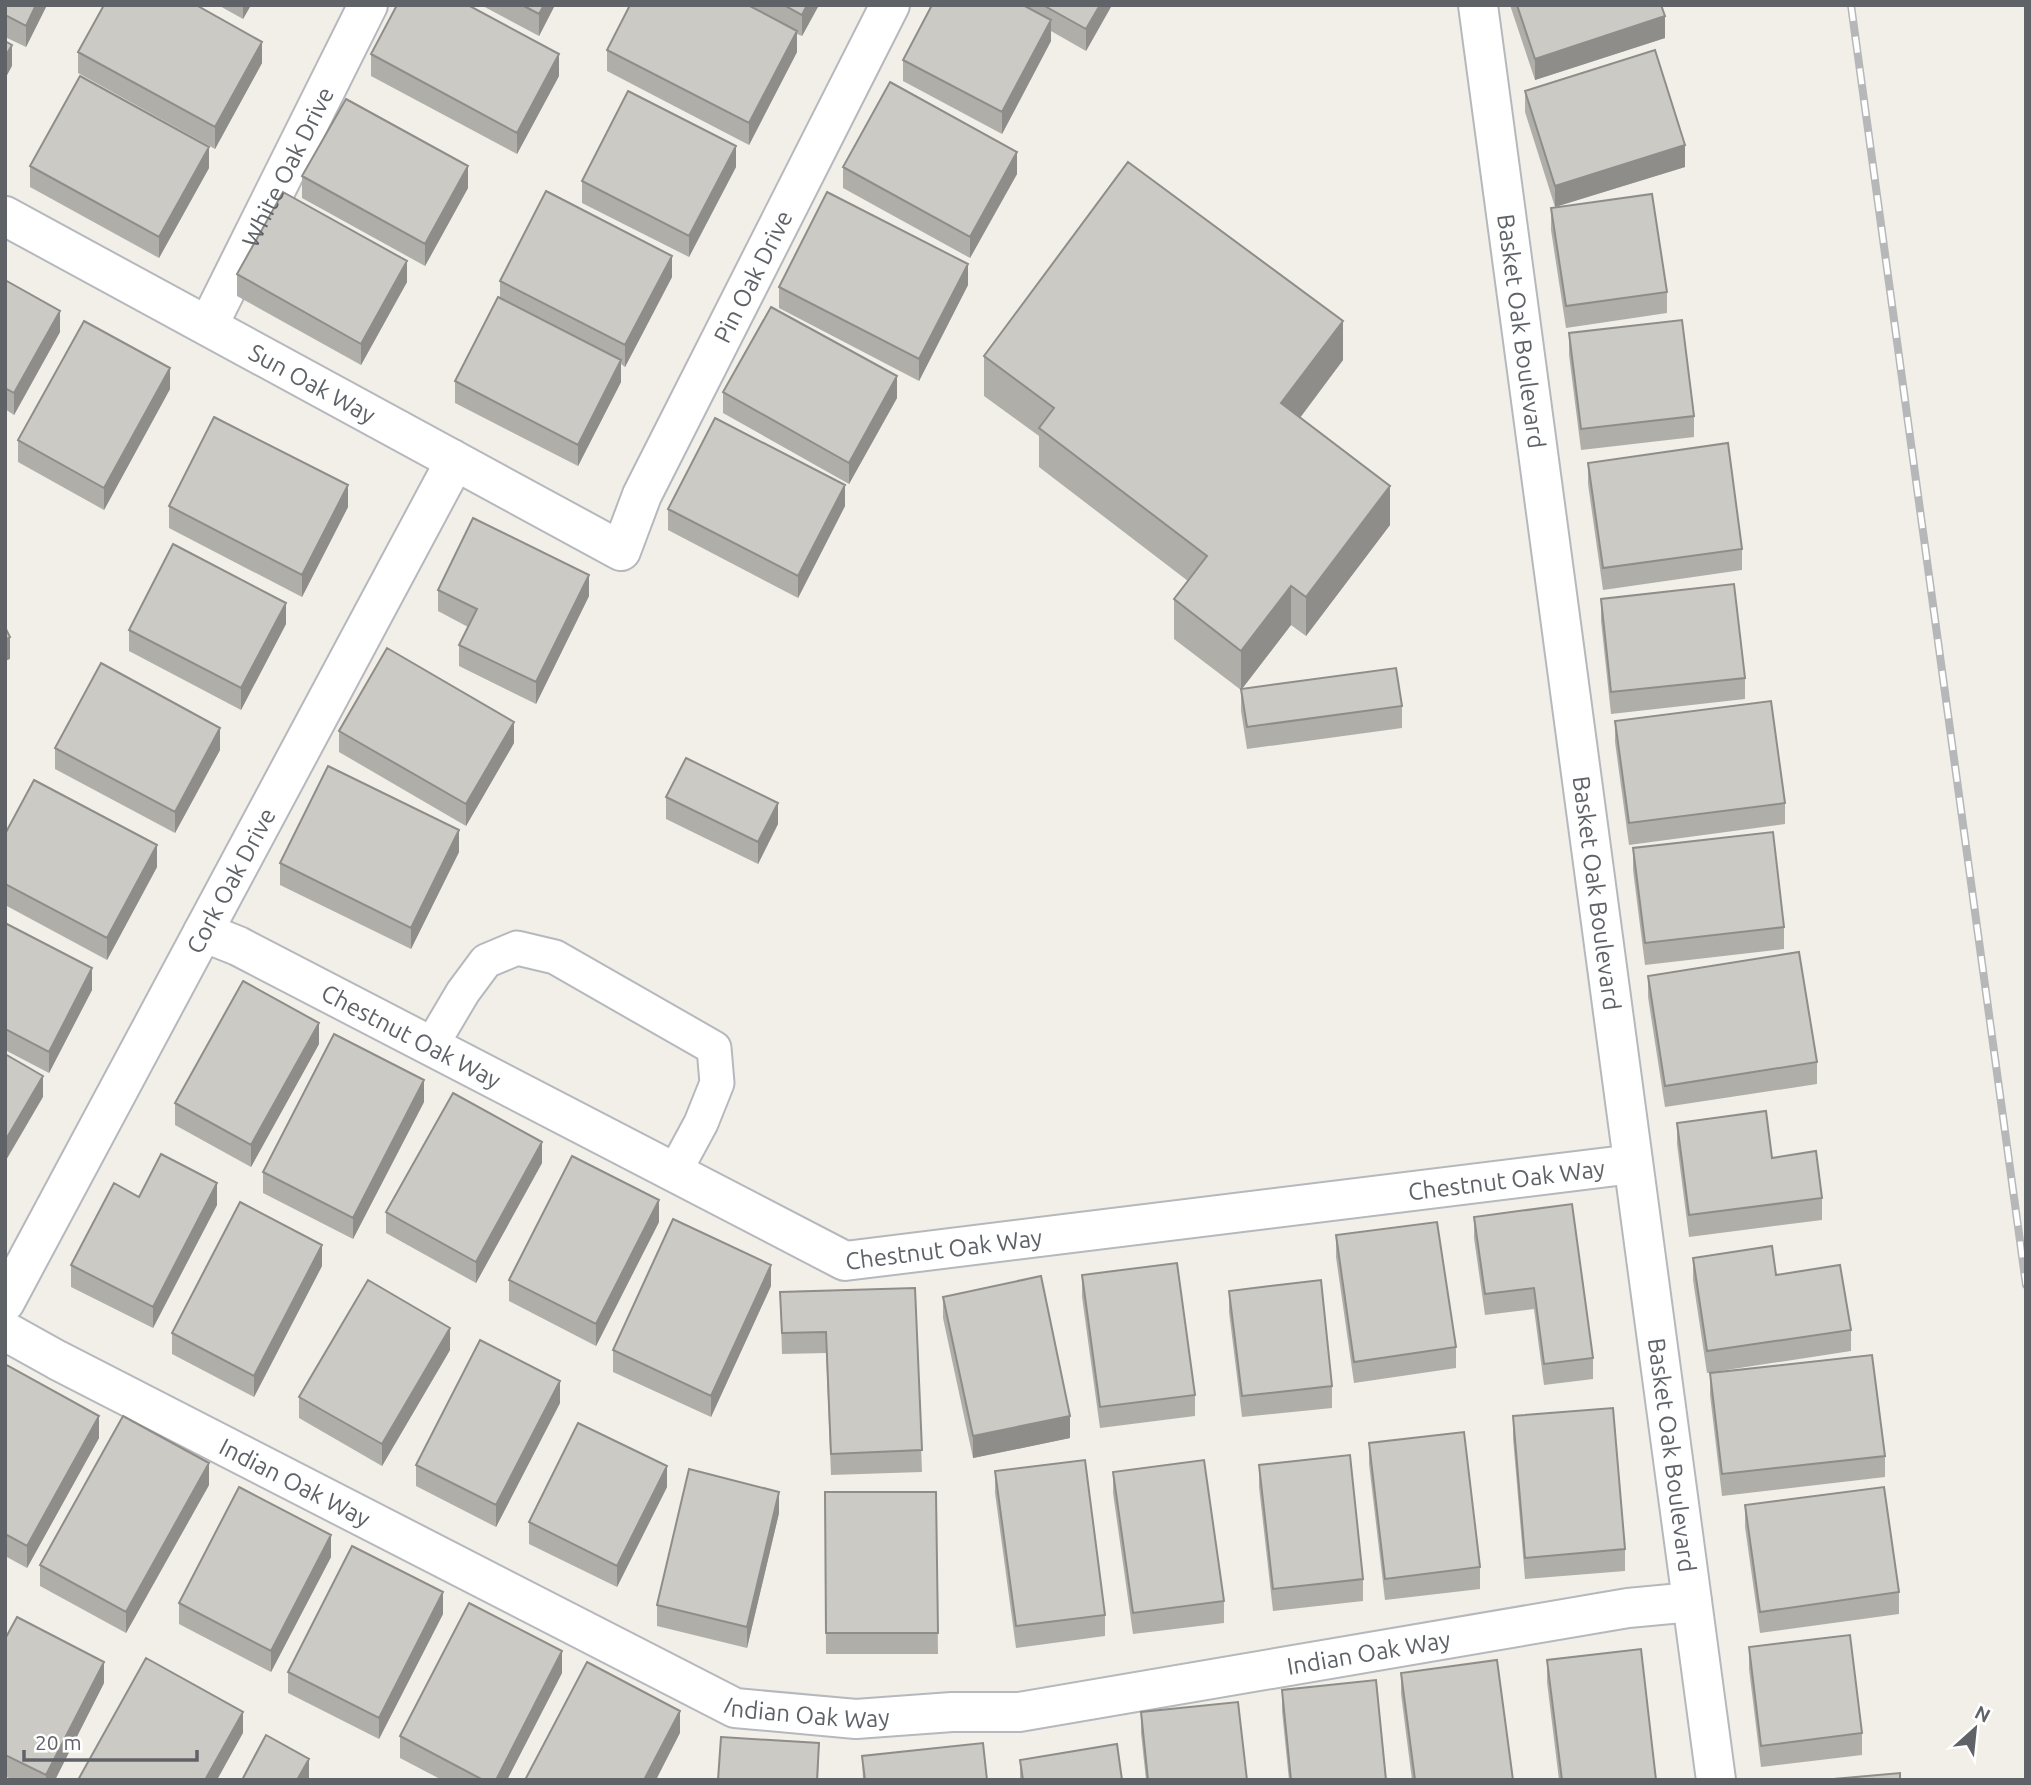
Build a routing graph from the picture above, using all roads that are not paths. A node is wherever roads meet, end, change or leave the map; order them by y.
1 (368, 5) edge
2 (890, 5) edge
3 (1478, 5) edge
4 (5, 216) edge
5 (208, 326) junction
6 (452, 459) junction
7 (621, 551) joint
8 (203, 932) junction
9 (431, 1046) junction
10 (1633, 1164) junction
11 (674, 1173) junction
12 (5, 1302) edge
13 (5, 1331) edge
14 (1692, 1602) junction
15 (1716, 1780) edge

1 - 5 street, White Oak Drive
2 - 7 street, Pin Oak Drive
3 - 10 street, Basket Oak Boulevard
4 - 5 street, Sun Oak Way
5 - 6 street, Sun Oak Way
6 - 7 street, Sun Oak Way
6 - 8 street, Cork Oak Drive
8 - 9 street, Chestnut Oak Way
8 - 12 street, Cork Oak Drive
9 - 11 street, Chestnut Oak Way
9 - 11 lane
10 - 11 street, Chestnut Oak Way
10 - 14 street, Basket Oak Boulevard
13 - 14 street, Indian Oak Way
14 - 15 street, Basket Oak Boulevard

